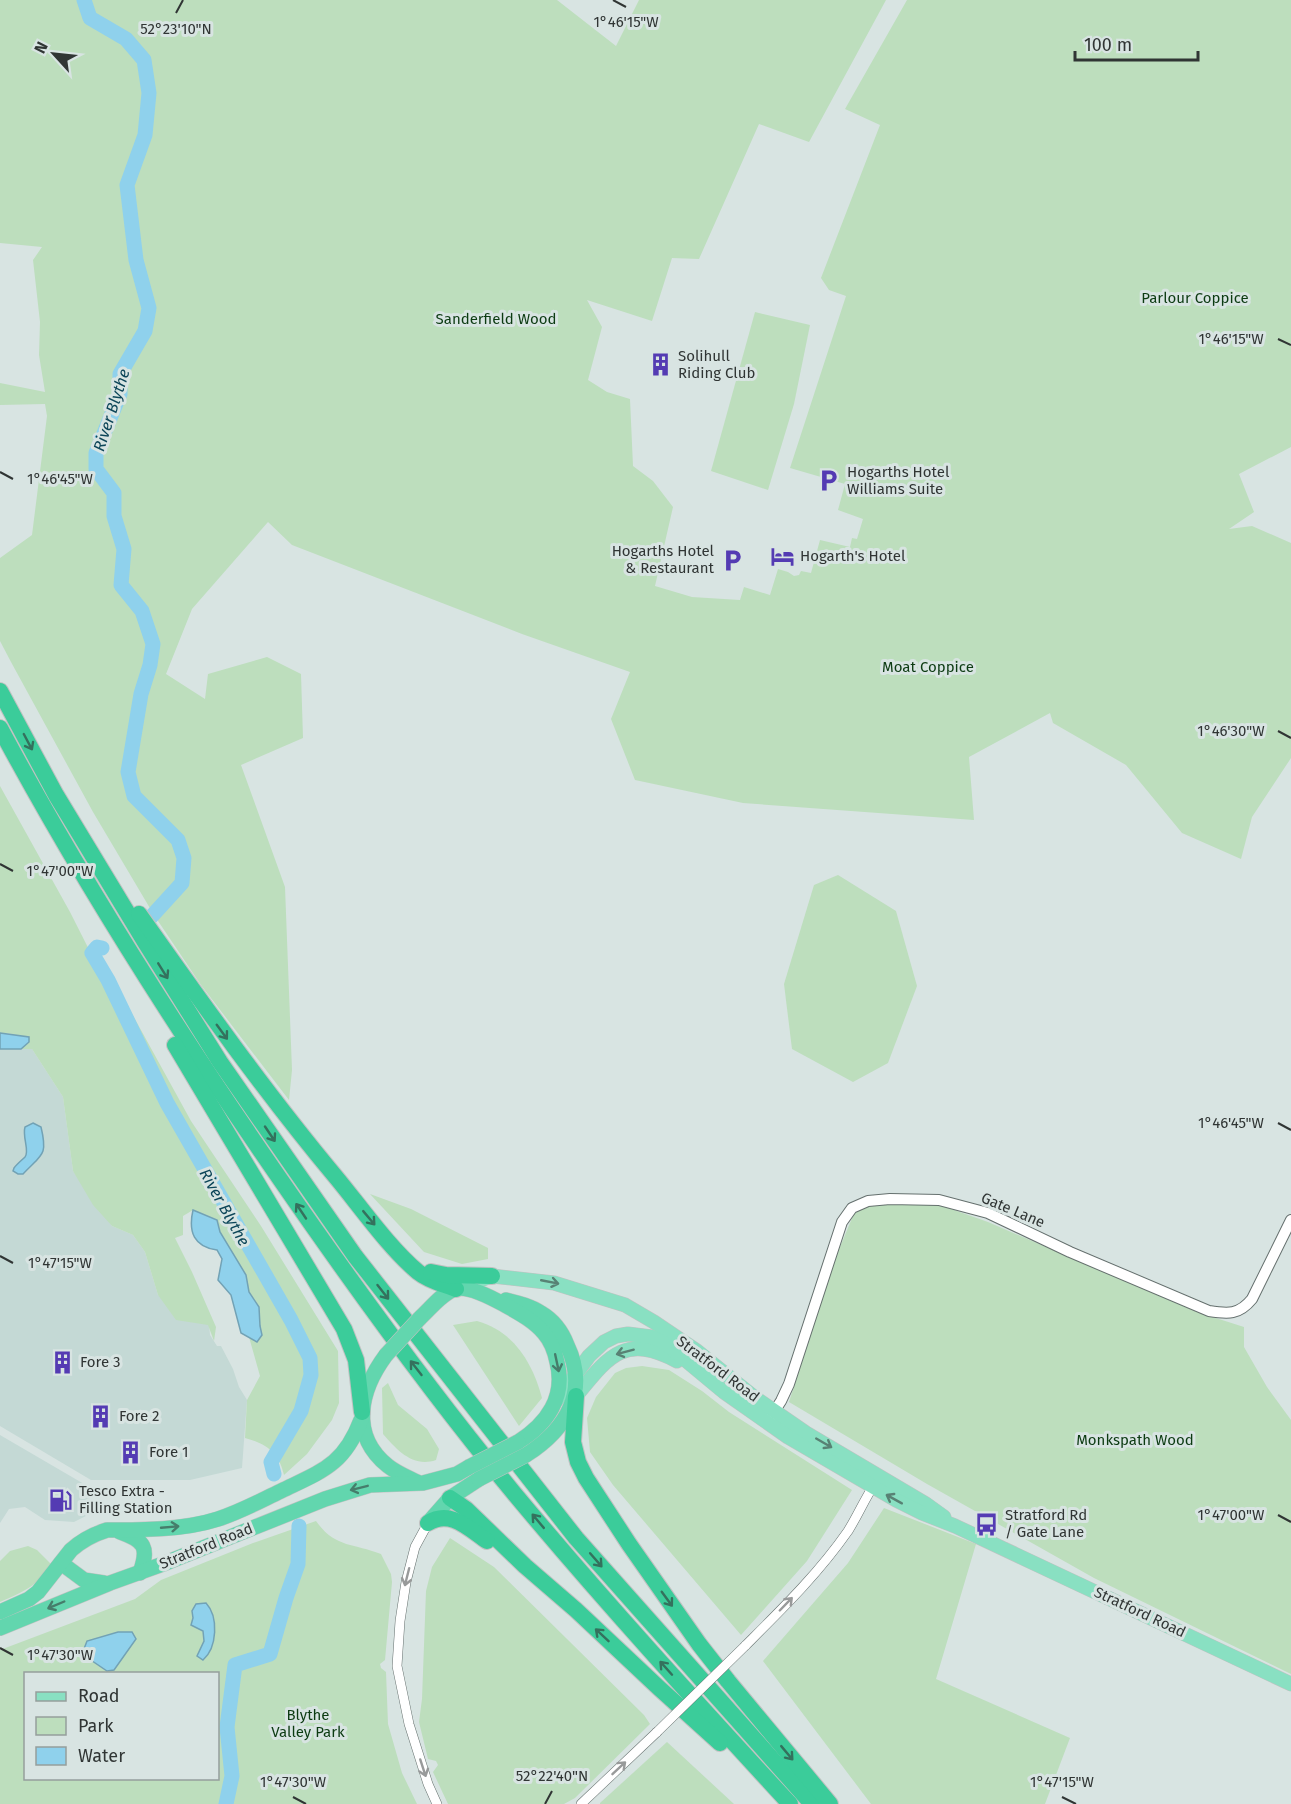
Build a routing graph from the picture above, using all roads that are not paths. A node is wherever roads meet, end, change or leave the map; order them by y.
1 (0, 691) edge
2 (0, 728) edge
3 (0, 741) edge
4 (57, 795) junction
5 (1291, 1220) edge
6 (409, 1262) junction
7 (492, 1276) junction
8 (458, 1289) junction
9 (489, 1296) junction
10 (576, 1373) junction
11 (724, 1392) junction
12 (576, 1396) junction
13 (555, 1402) junction
14 (361, 1416) junction
15 (771, 1417) junction
16 (522, 1448) junction
17 (877, 1481) junction
18 (420, 1482) junction
19 (450, 1498) junction
20 (428, 1523) junction
21 (114, 1530) junction
22 (61, 1563) junction
23 (525, 1566) junction
24 (140, 1573) junction
25 (110, 1583) junction
26 (0, 1612) edge
27 (0, 1628) edge
28 (1291, 1684) edge
29 (747, 1758) junction
30 (437, 1804) edge
31 (581, 1804) edge
32 (790, 1804) edge
33 (812, 1804) edge
34 (830, 1804) edge

1 -> 4 highway
29 -> 2 highway
3 - 14 highway
4 -> 6 highway
4 -> 33 highway
5 - 15 street, Gate Lane
6 - 7 highway
6 - 8 highway
7 - 8 main road, Stratford Road
7 -> 15 main road, Stratford Road
8 - 9 highway
8 - 14 highway, bridge
9 - 10 highway
9 -> 13 highway
10 - 11 main road, Stratford Road
10 - 12 highway
10 - 13 main road, Stratford Road
11 -> 12 main road
11 - 15 main road, Stratford Road
12 - 16 highway
12 -> 34 highway
13 - 16 highway
14 - 18 highway
21 -> 14 highway, Stratford Road
15 - 17 main road, Stratford Road
16 - 18 highway, bridge
16 - 19 highway, bridge
17 - 28 main road, Stratford Road
31 -> 17 street, bridge
18 - 19 highway
18 -> 24 highway, Stratford Road
19 - 20 highway
19 - 23 highway
20 - 23 highway
20 -> 30 street
21 - 22 highway, Stratford Road
21 - 24 highway
22 - 25 highway
22 - 26 highway, Stratford Road
29 -> 23 highway
24 - 25 highway, Stratford Road
25 -> 27 highway, Stratford Road
29 - 32 highway

